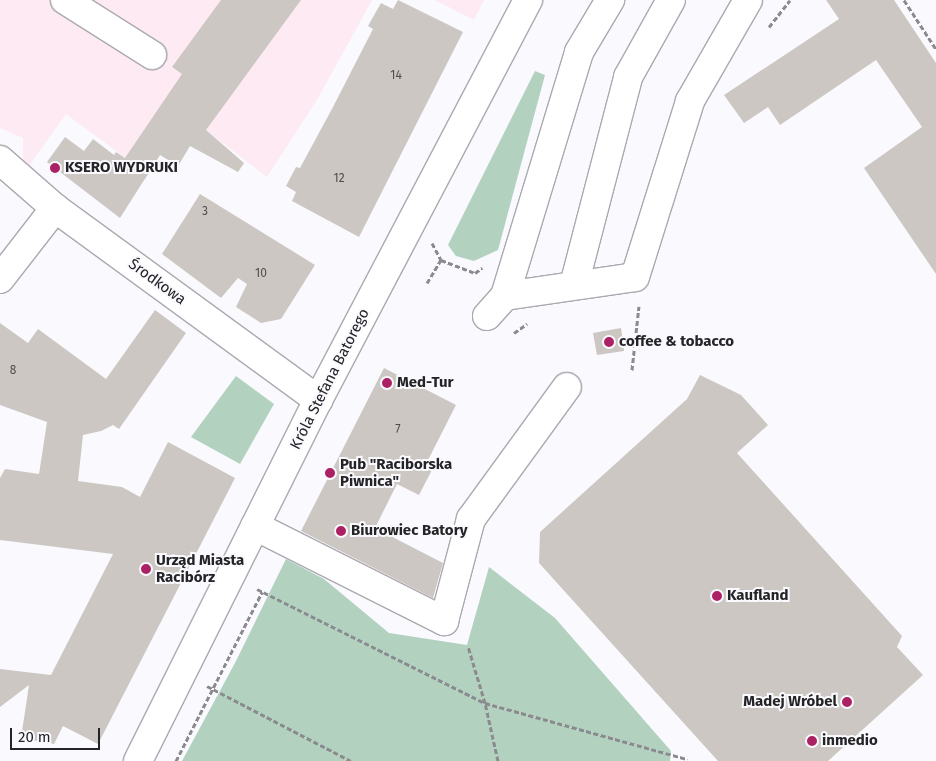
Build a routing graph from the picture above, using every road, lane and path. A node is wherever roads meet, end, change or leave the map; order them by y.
1 (65, 0) edge
2 (528, 0) edge
3 (610, 0) edge
4 (671, 0) edge
5 (748, 0) edge
6 (904, 0) edge
7 (936, 48) edge
8 (152, 55) dead end
9 (0, 160) edge
10 (55, 208) junction
11 (0, 279) edge
12 (574, 285) junction
13 (505, 296) junction
14 (640, 300) dead end
15 (487, 316) dead end
16 (632, 370) dead end
17 (567, 388) dead end
18 (318, 400) junction
19 (255, 526) junction
20 (468, 646) dead end
21 (214, 690) junction
22 (485, 703) junction
23 (687, 759) dead end
24 (138, 761) edge
25 (176, 761) edge
26 (350, 761) edge
27 (498, 761) edge

1 - 8 street
2 - 18 street, Króla Stefana Batorego
3 - 13 street
4 - 12 street
5 - 12 street
6 - 7 path
9 - 10 street, Środkowa
10 - 11 street
10 - 18 street, Środkowa
12 - 13 street
13 - 15 street
14 - 16 path
17 - 19 street
18 - 19 street, Króla Stefana Batorego
19 - 24 street, Króla Stefana Batorego
20 - 22 path
21 - 22 path
21 - 25 path
21 - 26 path
22 - 23 path
22 - 27 path

